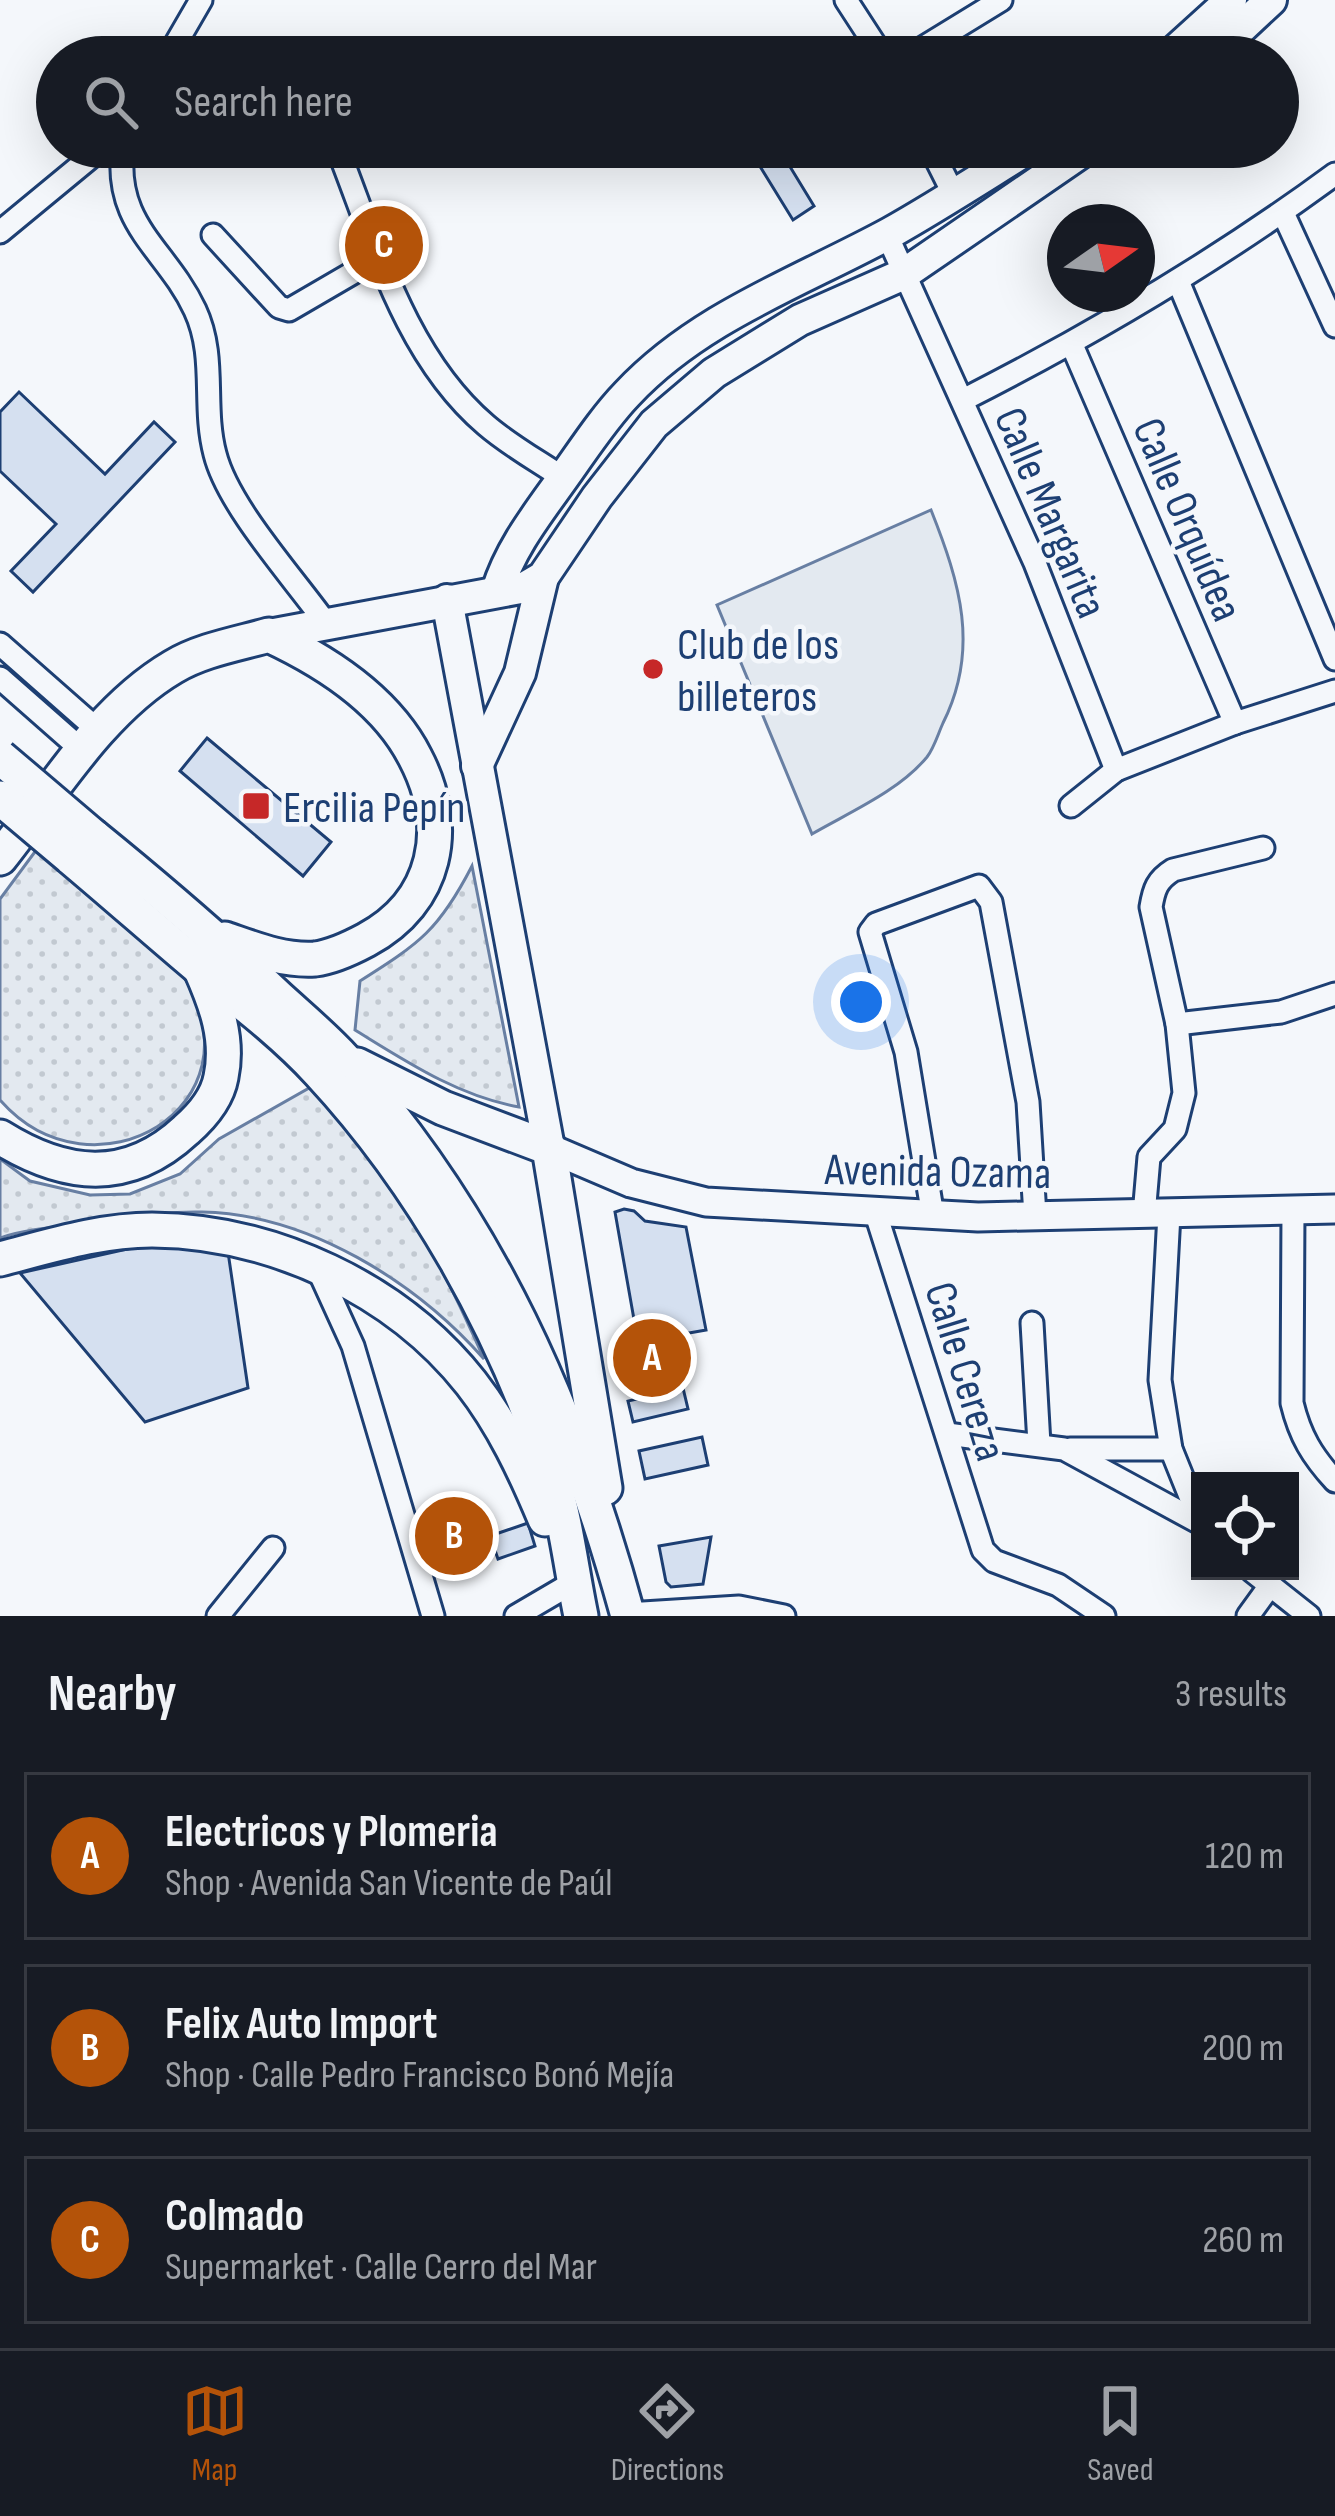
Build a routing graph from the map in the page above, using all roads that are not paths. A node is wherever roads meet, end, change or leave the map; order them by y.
1 (202, 0) edge
2 (846, 0) edge
3 (1231, 0) edge
4 (1270, 0) edge
5 (997, 1) edge
6 (181, 36) edge
7 (869, 36) edge
8 (941, 36) edge
9 (1191, 36) edge
10 (1232, 36) edge
11 (78, 168) edge
12 (122, 168) edge
13 (345, 168) edge
14 (940, 168) edge
15 (997, 168) edge
16 (1058, 168) edge
17 (1335, 174) edge
18 (954, 195) junction
19 (1282, 213) junction
20 (0, 232) edge
21 (213, 235) dead end
22 (887, 235) junction
23 (380, 257) junction
24 (904, 274) junction
25 (1178, 281) junction
26 (1335, 326) edge
27 (1072, 345) junction
28 (962, 400) junction
29 (563, 478) junction
30 (543, 577) junction
31 (497, 591) junction
32 (447, 600) junction
33 (325, 622) junction
34 (268, 635) junction
35 (0, 644) edge
36 (1335, 658) edge
37 (0, 677) edge
38 (1335, 691) edge
39 (1235, 723) junction
40 (92, 741) junction
41 (0, 757) edge
42 (477, 766) junction
43 (1116, 770) junction
44 (0, 798) edge
45 (1071, 806) dead end
46 (81, 846) junction
47 (1263, 848) dead end
48 (0, 859) edge
49 (153, 906) junction
50 (212, 934) junction
51 (200, 968) junction
52 (1335, 994) edge
53 (1177, 1024) junction
54 (342, 1057) junction
55 (0, 1137) edge
56 (549, 1148) junction
57 (1335, 1209) edge
58 (1293, 1211) junction
59 (876, 1214) junction
60 (1156, 1214) junction
61 (933, 1216) junction
62 (1035, 1216) junction
63 (0, 1259) edge
64 (317, 1267) junction
65 (1032, 1323) dead end
66 (947, 1434) junction
67 (1039, 1444) junction
68 (1064, 1449) junction
69 (1171, 1449) junction
70 (1335, 1481) edge
71 (1191, 1499) edge
72 (1191, 1517) edge
73 (273, 1548) dead end
74 (1261, 1580) edge
75 (1262, 1580) edge
76 (574, 1582) junction
77 (1097, 1614) edge
78 (628, 1615) edge
79 (218, 1616) edge
80 (433, 1616) edge
81 (516, 1616) edge
82 (581, 1616) edge
83 (784, 1616) edge
84 (1248, 1616) edge
85 (1309, 1616) edge

1 - 6 street
2 - 7 street
3 - 9 main road
4 - 10 main road
5 - 8 street
11 - 20 street
12 - 33 street
13 - 23 street
14 - 18 street
15 - 18 main road
16 - 24 main road
17 - 19 street
18 - 22 main road
19 - 25 street
19 - 26 street
21 - 23 street
22 - 24 street, Calle Margarita
22 - 29 main road
23 - 29 street
24 - 28 street, Calle Margarita
24 - 30 main road
25 - 27 street
25 - 36 street
27 - 28 street
27 - 39 street, Calle Orquídea
28 - 43 street, Calle Margarita
29 - 31 main road
30 - 31 main road
30 - 42 main road
31 - 32 main road
32 - 33 main road
32 - 42 main road
33 - 34 main road
34 - 40 main road
34 - 50 main road
35 - 40 street
37 - 40 street
38 - 39 street
39 - 43 street
40 - 48 main road
41 - 46 main road, bridge
42 - 56 main road
43 - 45 street
44 - 46 main road, bridge
46 - 49 main road
47 - 53 street
49 - 50 main road
49 - 51 main road
50 - 54 main road
51 - 55 main road
51 - 76 main road
52 - 53 street
53 - 60 street
54 - 56 main road
54 - 78 main road
56 - 59 street, Avenida Ozama
56 - 78 main road
57 - 58 street, Avenida Ozama
58 - 60 street, Avenida Ozama
58 - 70 street
59 - 61 street, Avenida Ozama
59 - 66 street, Calle Cereza
60 - 62 street, Avenida Ozama
60 - 69 street
61 - 62 street, Avenida Ozama
61 - 62 street
63 - 64 main road
64 - 76 main road
64 - 80 street
65 - 67 street
66 - 67 street
66 - 77 street, Calle Cereza
67 - 68 street
68 - 69 street
68 - 72 street
69 - 71 street
73 - 79 street
74 - 84 street
75 - 85 street
76 - 81 street
76 - 82 main road
78 - 83 street

